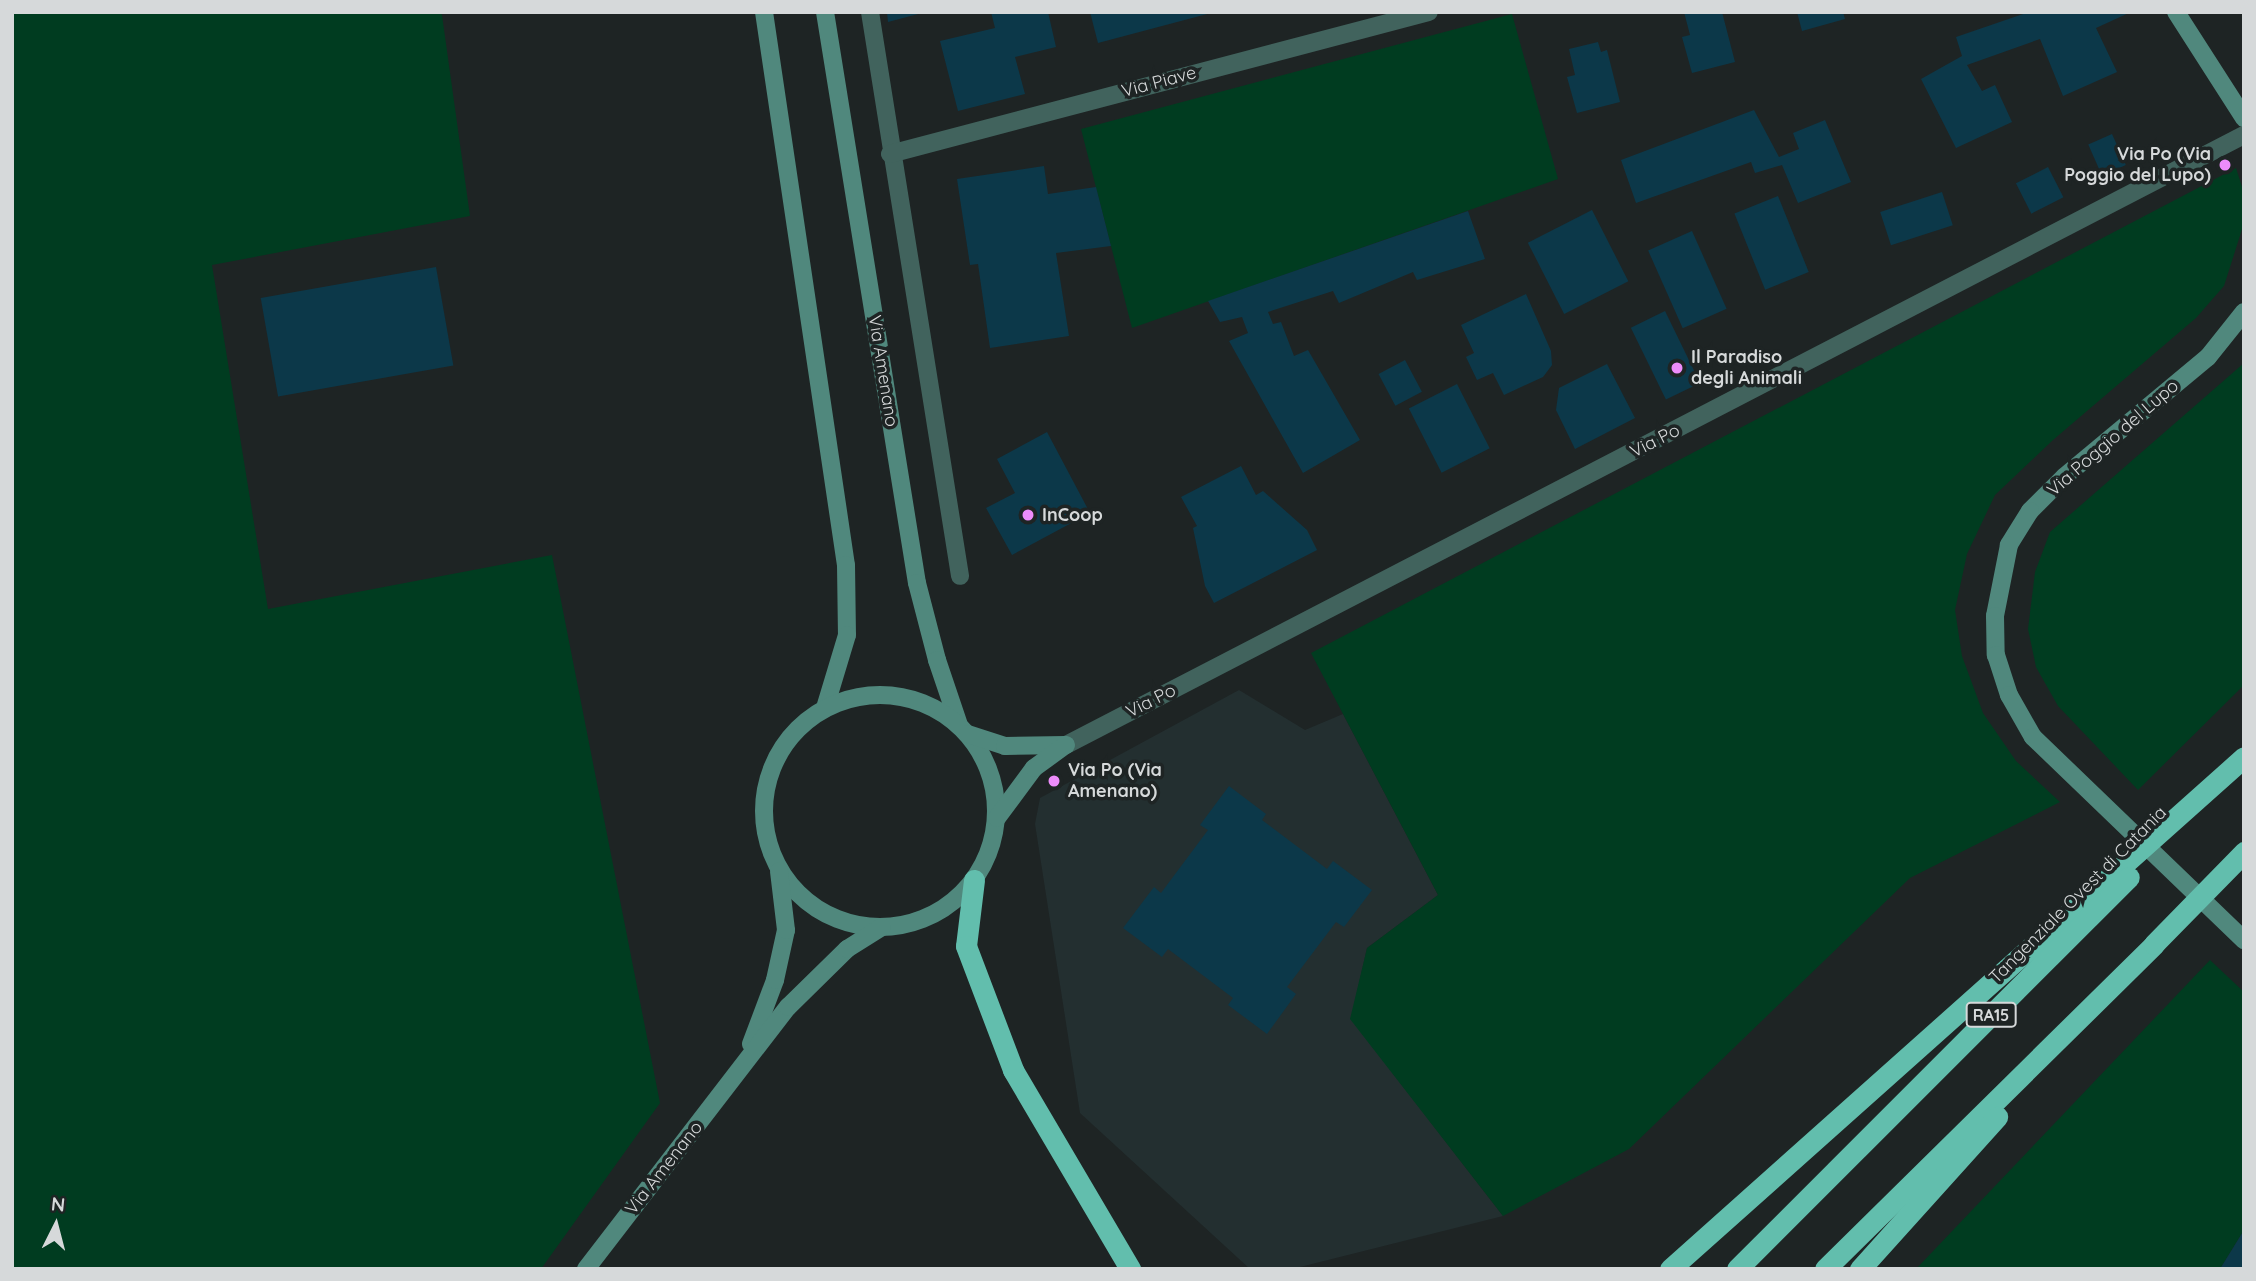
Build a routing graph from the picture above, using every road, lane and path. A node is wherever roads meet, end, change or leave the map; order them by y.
1 (764, 12) edge
2 (825, 12) edge
3 (870, 12) edge
4 (1429, 12) edge
5 (2176, 12) edge
6 (2244, 118) edge
7 (2244, 135) edge
8 (890, 154) junction
9 (2244, 312) edge
10 (960, 576) dead end
11 (825, 708) junction
12 (963, 730) junction
13 (1066, 745) junction
14 (2244, 759) edge
15 (997, 818) junction
16 (2244, 852) edge
17 (779, 870) junction
18 (974, 880) junction
19 (882, 927) junction
20 (2244, 940) edge
21 (2154, 944) junction
22 (742, 1067) junction
23 (586, 1269) edge
24 (1130, 1269) edge
25 (1670, 1269) edge
26 (1737, 1269) edge
27 (1825, 1269) edge
28 (1860, 1269) edge

1 - 11 main road
2 - 12 main road, Via Amenano
3 - 8 street
4 - 8 street, Via Piave
5 - 6 main road
7 - 13 street, Via Po
8 - 10 street
9 - 20 main road, Via Poggio del Lupo
11 - 12 main road
11 - 17 main road
12 - 13 main road
12 - 15 main road
13 - 15 main road
14 - 25 highway
14 - 26 highway, Tangenziale Ovest di Catania / RA15
15 - 18 main road
16 - 21 highway
17 - 19 main road
17 - 22 main road
18 - 19 main road
18 - 24 highway
19 - 22 main road, Via Amenano
21 - 27 highway
21 - 28 highway
22 - 23 main road, Via Amenano

